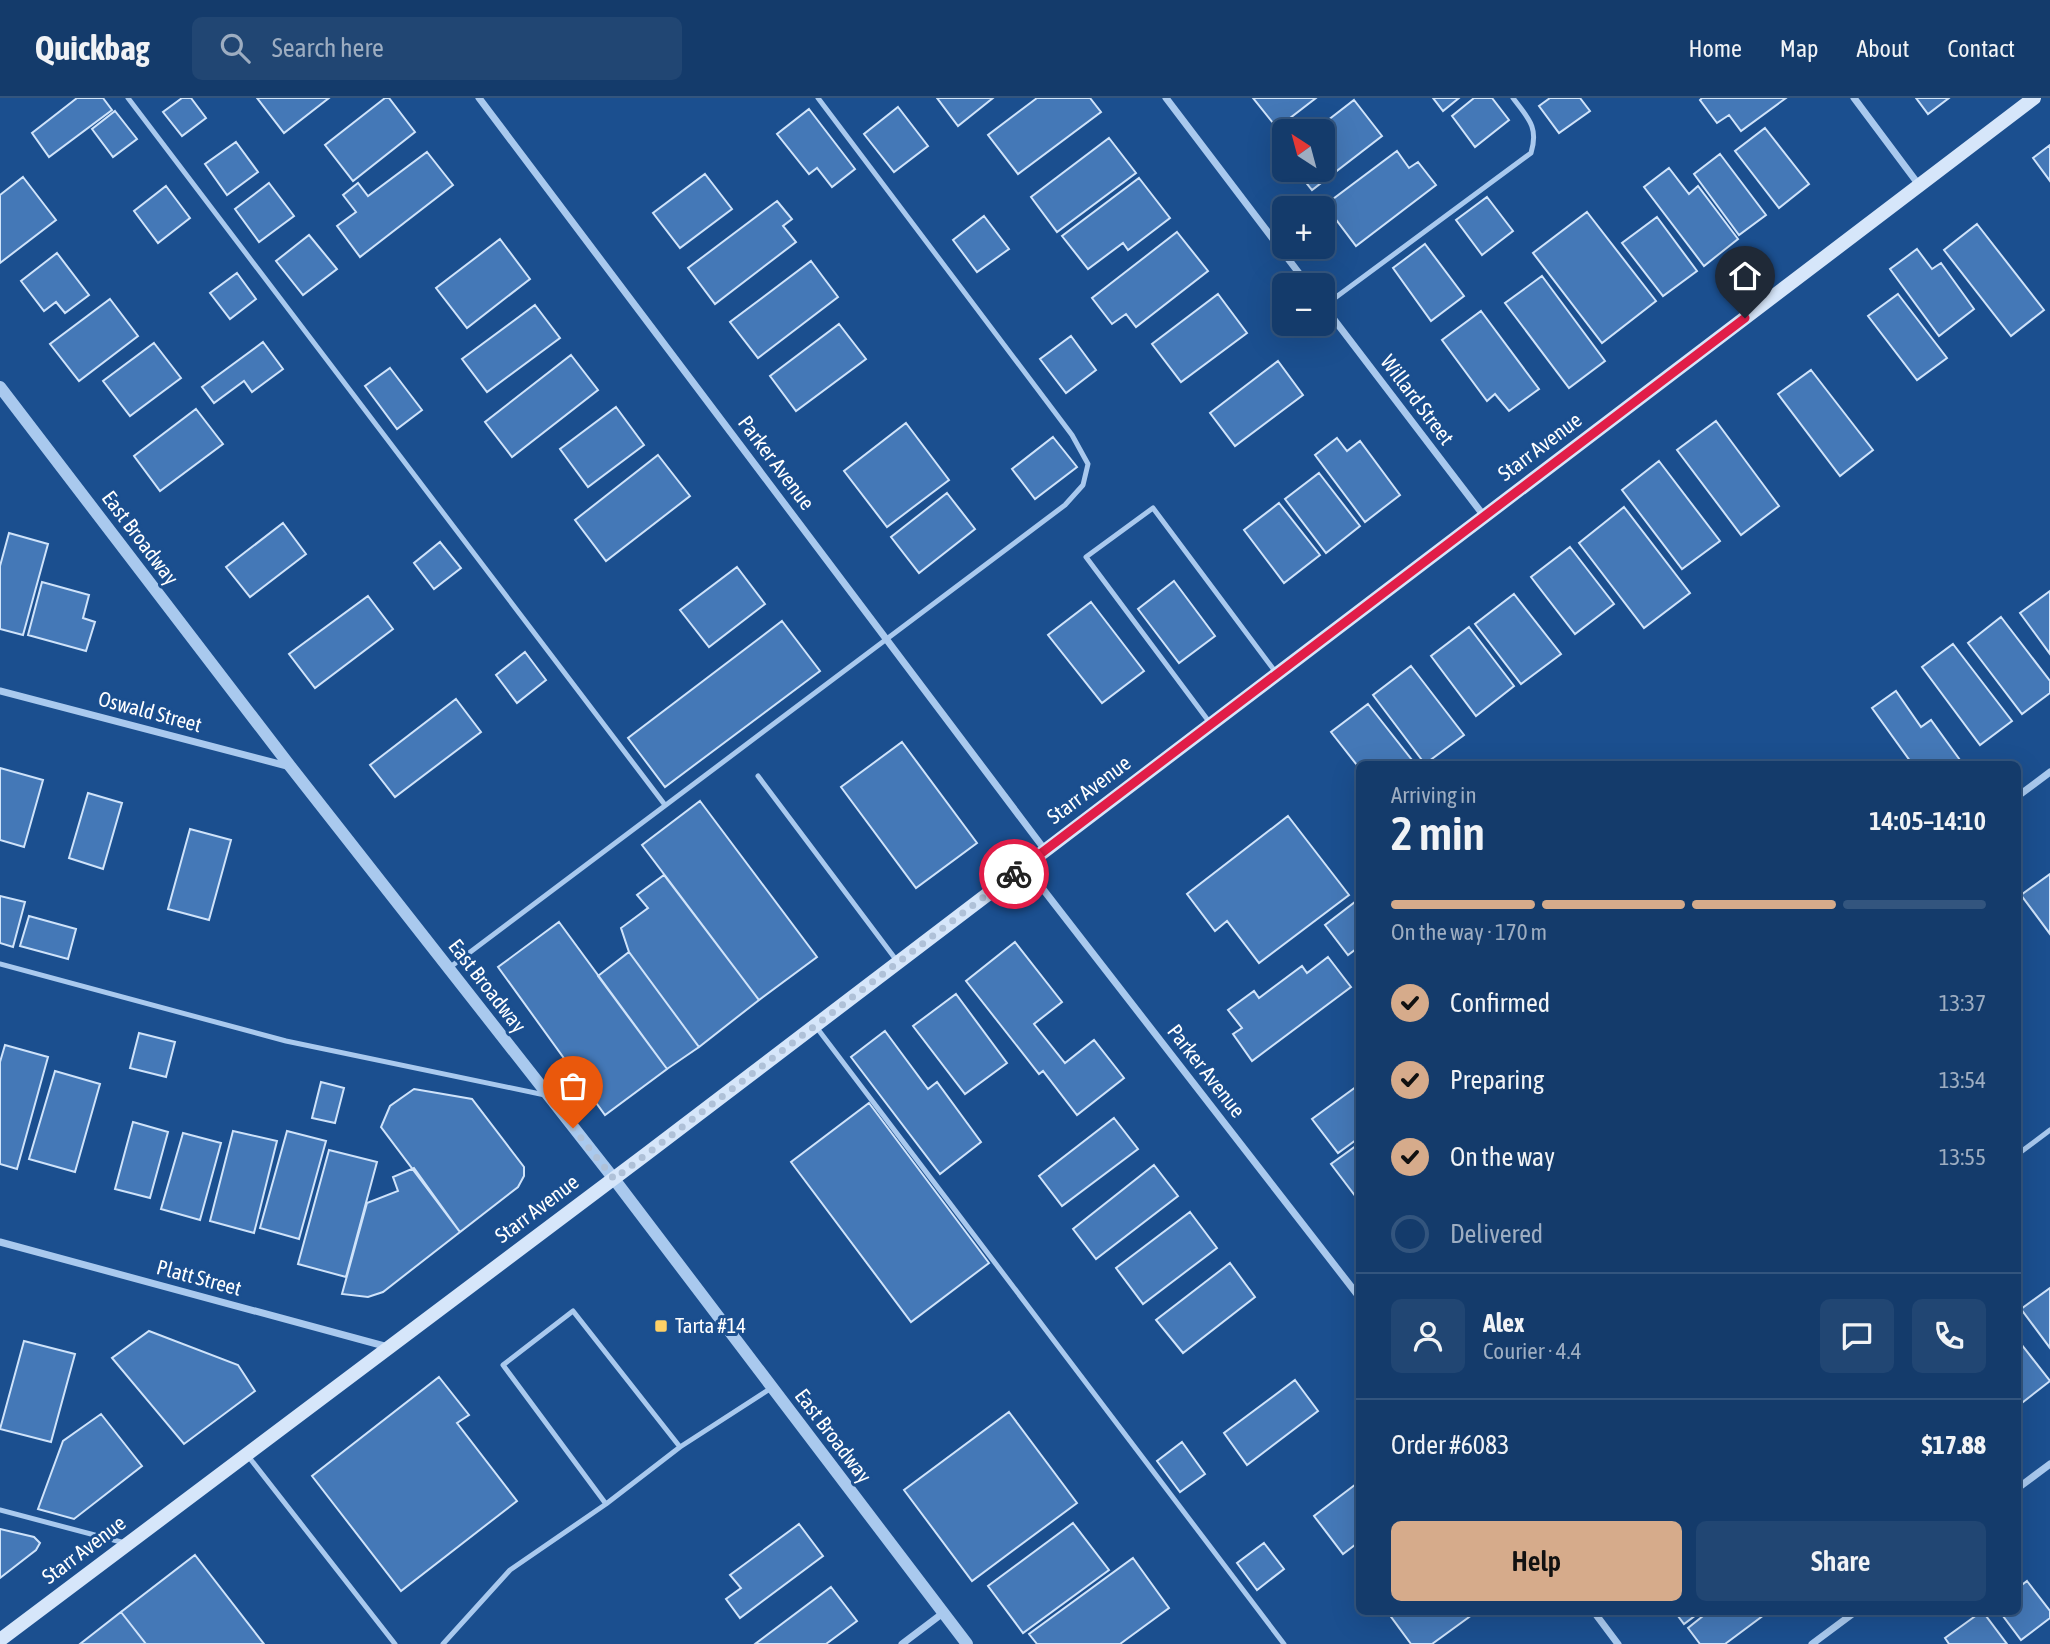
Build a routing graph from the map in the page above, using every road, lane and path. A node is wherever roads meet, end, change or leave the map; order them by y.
1 (128, 98) edge
2 (479, 98) edge
3 (818, 98) edge
4 (1166, 98) edge
5 (1513, 98) edge
6 (1854, 98) edge
7 (2034, 98) edge
8 (1919, 185) junction
9 (1299, 273) edge
10 (1335, 298) edge
11 (1335, 321) edge
12 (0, 387) edge
13 (1483, 516) junction
14 (887, 639) junction
15 (1278, 674) junction
16 (0, 691) edge
17 (1211, 724) junction
18 (290, 766) junction
19 (2050, 772) edge
20 (758, 776) dead end
21 (2021, 794) edge
22 (665, 805) junction
23 (1045, 850) junction
24 (1024, 866) junction
25 (898, 961) junction
26 (0, 964) edge
27 (448, 968) junction
28 (815, 1025) junction
29 (548, 1095) junction
30 (2050, 1130) edge
31 (2021, 1152) edge
32 (614, 1179) junction
33 (0, 1242) edge
34 (1356, 1293) edge
35 (388, 1347) junction
36 (773, 1387) junction
37 (680, 1447) junction
38 (246, 1454) junction
39 (2050, 1464) edge
40 (2021, 1486) edge
41 (606, 1504) junction
42 (0, 1510) edge
43 (128, 1544) junction
44 (943, 1612) junction
45 (1596, 1615) edge
46 (1851, 1615) edge
47 (0, 1640) edge
48 (395, 1644) edge
49 (443, 1644) edge
50 (902, 1644) edge
51 (967, 1644) edge
52 (1284, 1644) edge
53 (1618, 1644) edge
54 (1812, 1644) edge

1 - 22 lane
2 - 14 street, Parker Avenue
3 - 14 lane
4 - 9 street
5 - 10 lane
6 - 8 street
7 - 8 main road, Starr Avenue
8 - 13 main road, Starr Avenue
11 - 13 street, Willard Street
12 - 18 street, East Broadway
13 - 15 main road, Starr Avenue
14 - 22 lane
14 - 23 street, Parker Avenue
15 - 17 main road, Starr Avenue
15 - 17 lane
16 - 18 street, Oswald Street
17 - 23 main road, Starr Avenue
18 - 27 street, East Broadway
19 - 21 street
20 - 25 lane
22 - 27 lane
23 - 24 main road, Starr Avenue
24 - 25 main road, Starr Avenue
24 - 34 street, Parker Avenue
25 - 28 main road, Starr Avenue
26 - 29 lane
27 - 29 street, East Broadway
28 - 32 main road, Starr Avenue
28 - 52 lane
29 - 32 street, East Broadway
30 - 31 lane
32 - 35 main road, Starr Avenue
32 - 36 street, East Broadway
33 - 35 street, Platt Street
35 - 38 main road, Starr Avenue
36 - 37 lane
36 - 44 street, East Broadway
37 - 41 lane
37 - 41 lane
38 - 43 main road, Starr Avenue
38 - 48 lane
39 - 40 street
41 - 49 lane
42 - 43 lane
43 - 47 main road, Starr Avenue
44 - 50 street
44 - 51 street, East Broadway
45 - 53 street
46 - 54 street

